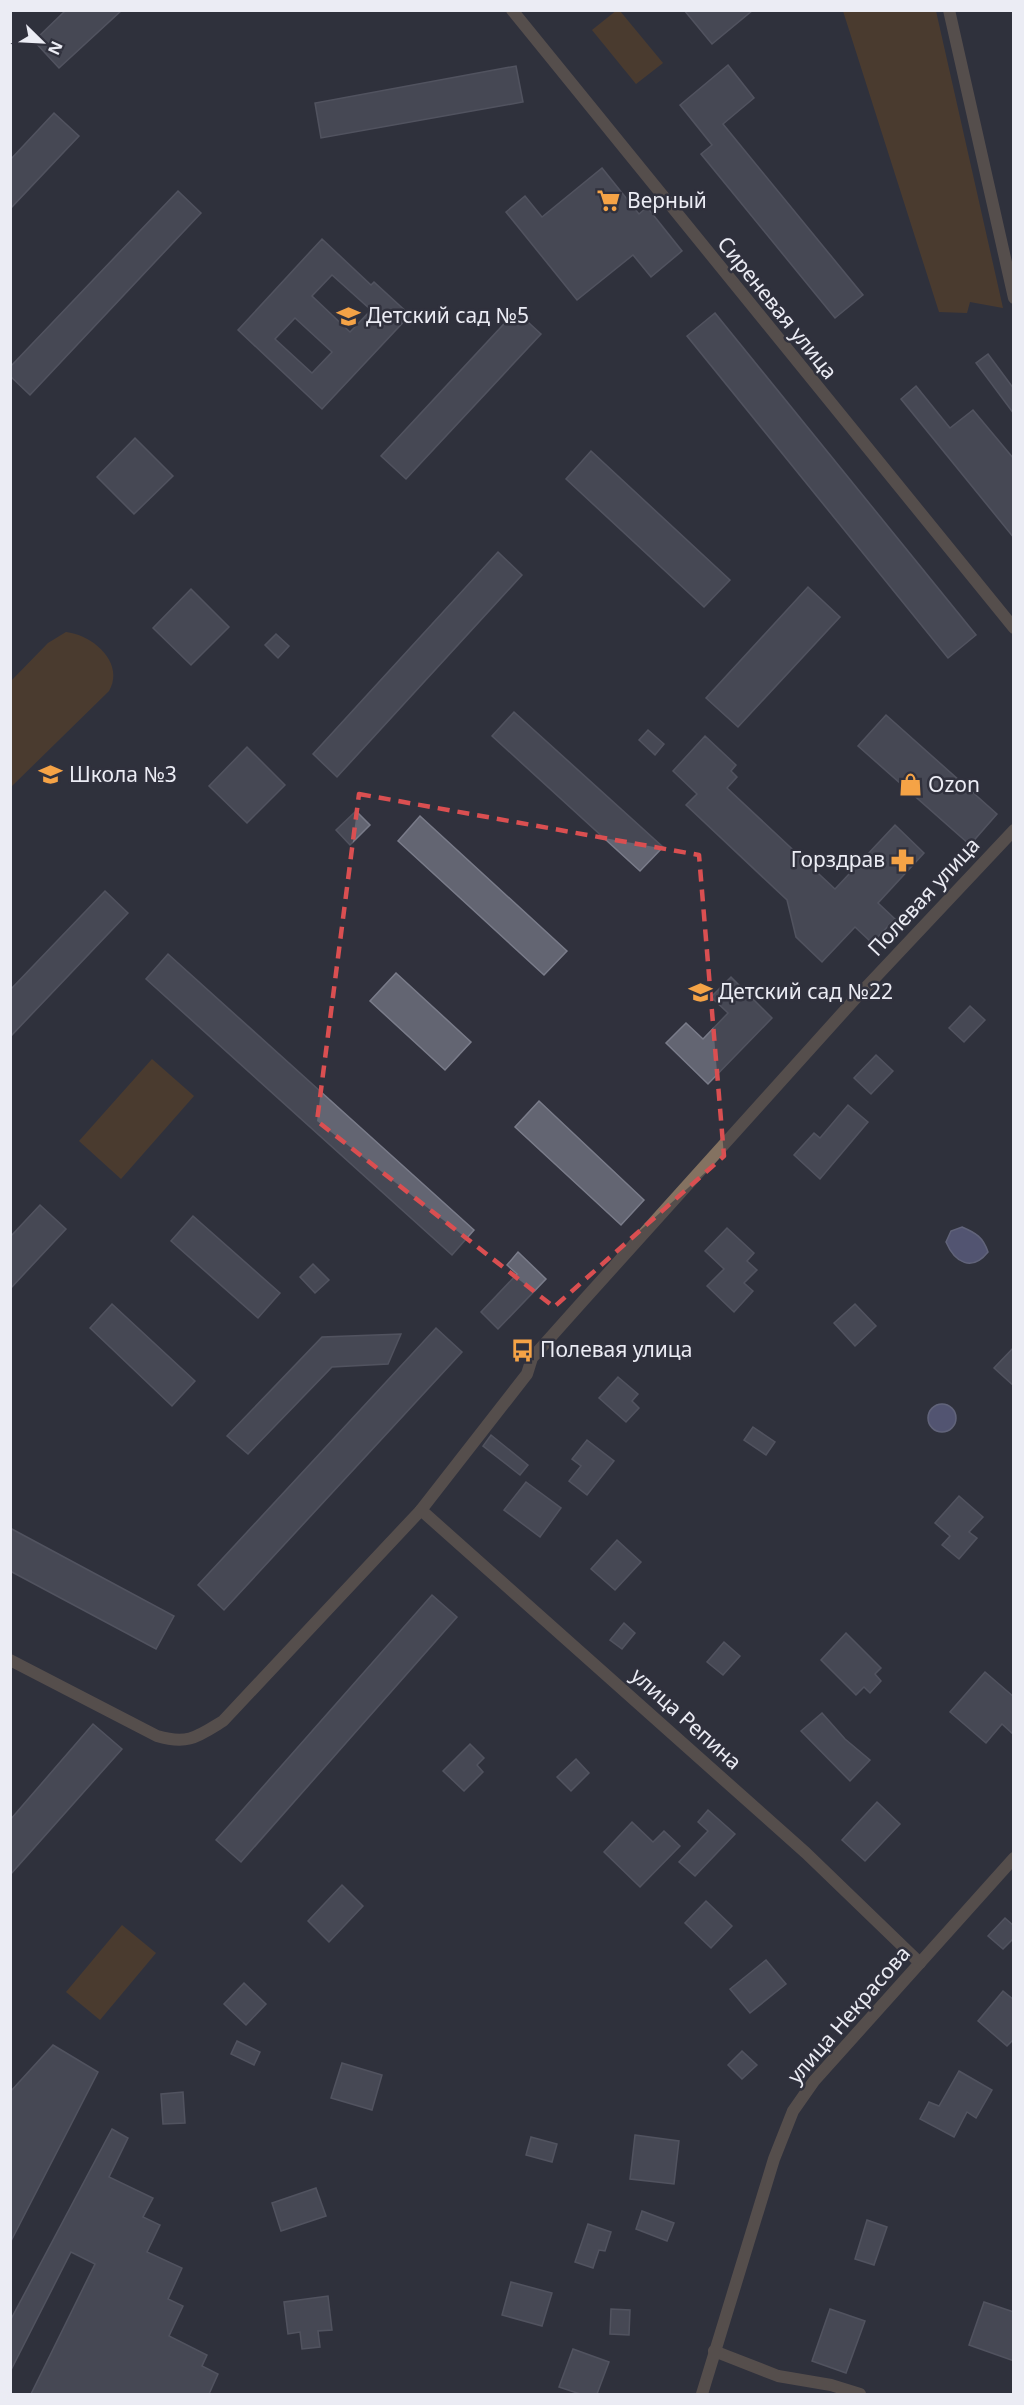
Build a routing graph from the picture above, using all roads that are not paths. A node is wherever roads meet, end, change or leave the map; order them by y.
1 (512, 10) edge
2 (949, 10) edge
3 (1014, 298) edge
4 (1014, 628) edge
5 (1014, 830) edge
6 (422, 1510) junction
7 (10, 1660) edge
8 (1014, 1858) edge
9 (920, 1963) junction
10 (714, 2351) junction
11 (702, 2394) edge
12 (860, 2394) edge

1 - 4 street, Сиреневая улица
2 - 3 street
5 - 6 street, Полевая улица
6 - 7 street, Полевая улица
6 - 9 street, улица Репина
8 - 9 street, улица Некрасова
9 - 10 street, улица Некрасова
10 - 11 street, улица Некрасова
10 - 12 street

